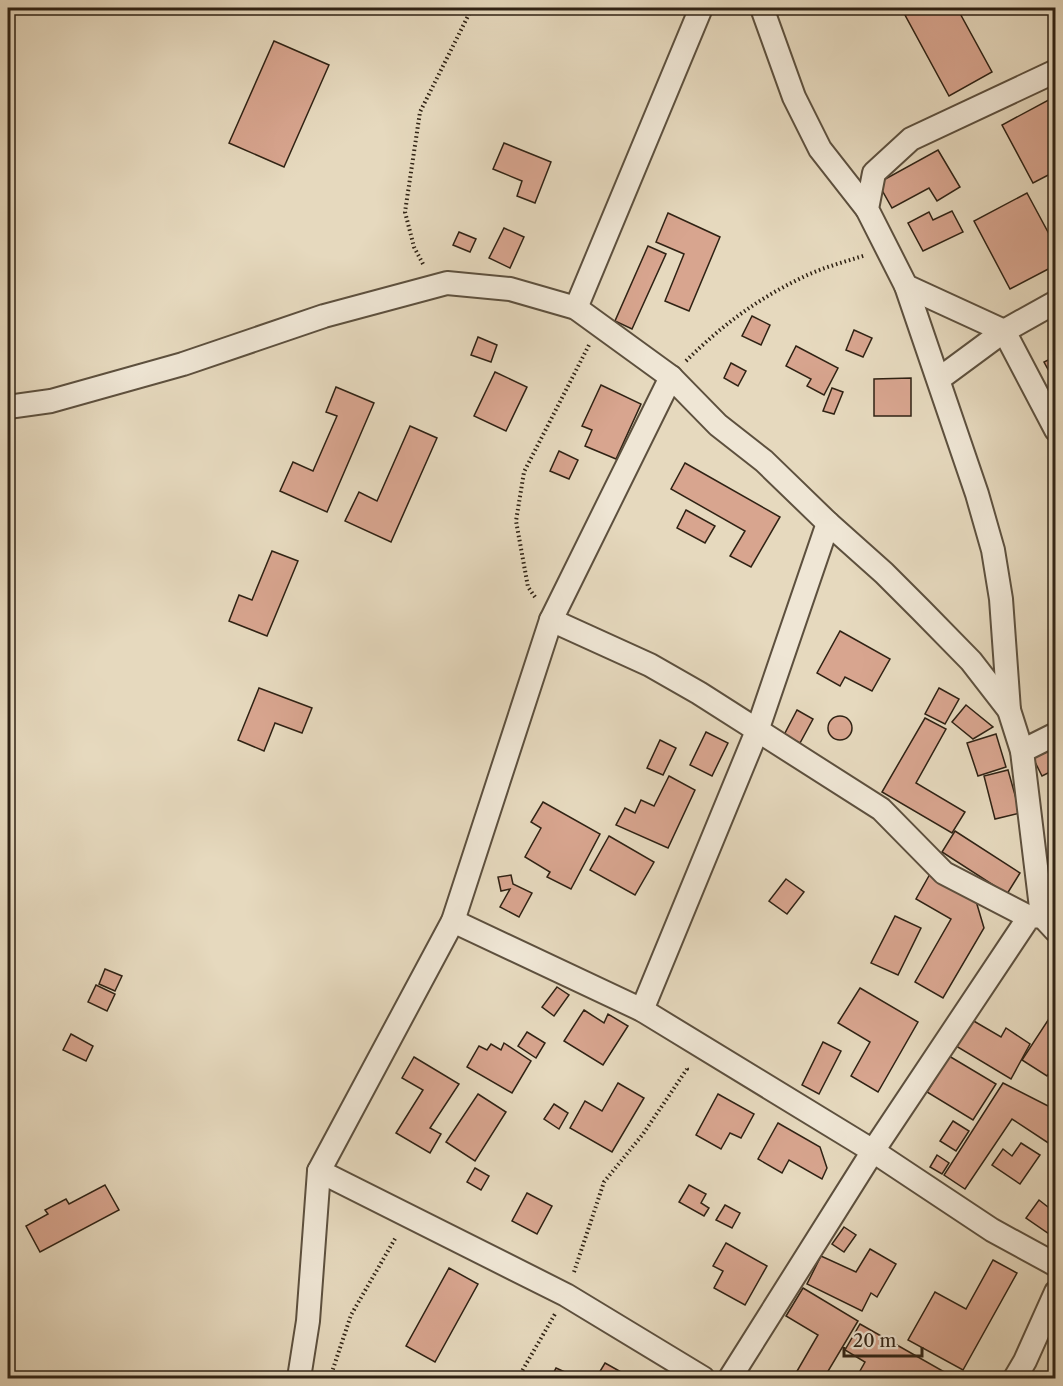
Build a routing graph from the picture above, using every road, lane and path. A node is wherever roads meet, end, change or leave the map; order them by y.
1 (472, 8) edge
2 (701, 8) edge
3 (762, 8) edge
4 (1056, 70) edge
5 (867, 208) junction
6 (885, 248) junction
7 (435, 286) junction
8 (906, 286) junction
9 (1056, 303) edge
10 (576, 309) junction
11 (600, 325) junction
12 (1004, 331) junction
13 (708, 339) dead end
14 (671, 377) junction
15 (939, 379) junction
16 (8, 407) edge
17 (1056, 430) edge
18 (828, 523) junction
19 (551, 620) junction
20 (1009, 710) junction
21 (757, 731) junction
22 (1056, 734) edge
23 (1022, 751) junction
24 (453, 921) junction
25 (1042, 921) edge
26 (642, 1010) junction
27 (681, 1061) dead end
28 (873, 1151) junction
29 (319, 1172) junction
30 (408, 1215) junction
31 (1056, 1265) edge
32 (1056, 1292) edge
33 (566, 1296) junction
34 (299, 1378) edge
35 (330, 1378) edge
36 (518, 1378) edge
37 (703, 1378) edge
38 (730, 1378) edge
39 (1015, 1378) edge

1 - 7 path
2 - 10 street
3 - 5 street
4 - 5 street
5 - 6 street
6 - 8 street
6 - 13 path
7 - 10 street
7 - 16 street
8 - 12 street
8 - 15 street
9 - 12 street
10 - 11 street
11 - 14 street
11 - 19 path
12 - 15 street
12 - 17 street
14 - 18 street
14 - 19 street
15 - 20 street
18 - 20 street
18 - 21 street
19 - 21 street
19 - 24 street
20 - 23 street
21 - 25 street
21 - 26 street
22 - 23 street
23 - 25 street
24 - 26 street
24 - 29 street
25 - 28 street
26 - 28 street
27 - 33 path
28 - 31 street
28 - 38 street
29 - 30 street
29 - 34 street
30 - 33 street
30 - 35 path
32 - 39 street
33 - 36 path
33 - 37 street

